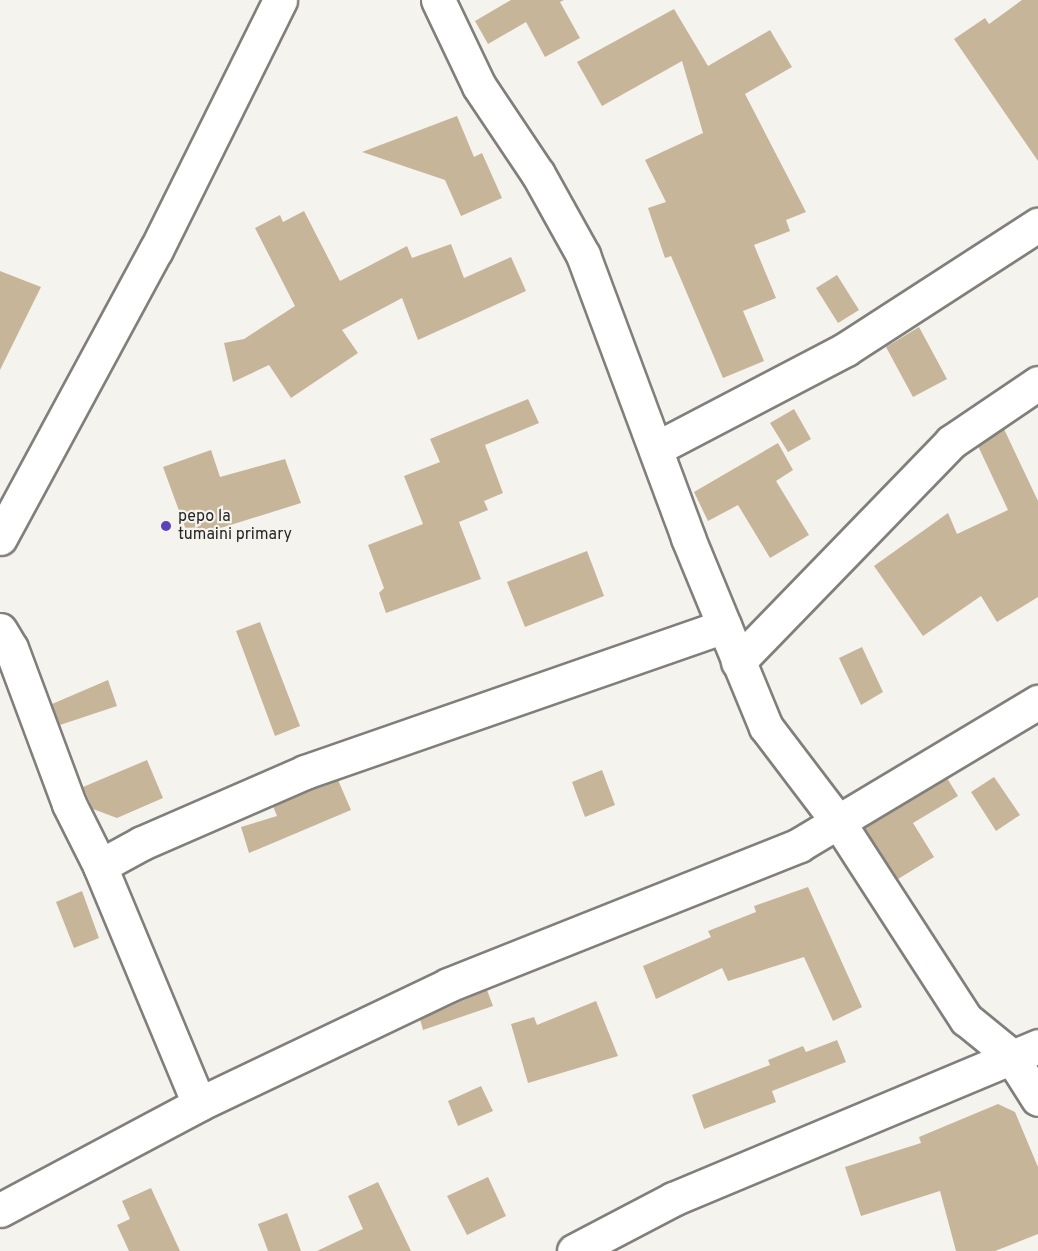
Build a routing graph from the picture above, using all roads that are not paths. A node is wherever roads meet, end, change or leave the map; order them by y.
1 (280, 0) edge
2 (438, 0) edge
3 (1038, 225) edge
4 (1038, 383) edge
5 (657, 448) junction
6 (0, 538) edge
7 (724, 626) junction
8 (0, 630) edge
9 (738, 662) junction
10 (1038, 702) edge
11 (838, 823) junction
12 (100, 866) junction
13 (1024, 1051) edge
14 (1038, 1098) edge
15 (199, 1104) junction
16 (0, 1210) edge
17 (574, 1251) edge

1 - 6 street
2 - 5 street
3 - 5 street
4 - 9 street
5 - 7 street
7 - 9 street
7 - 12 street
8 - 12 street
9 - 11 street
10 - 11 street
11 - 13 street
11 - 15 street
12 - 15 street
13 - 14 street
13 - 17 street
15 - 16 street

